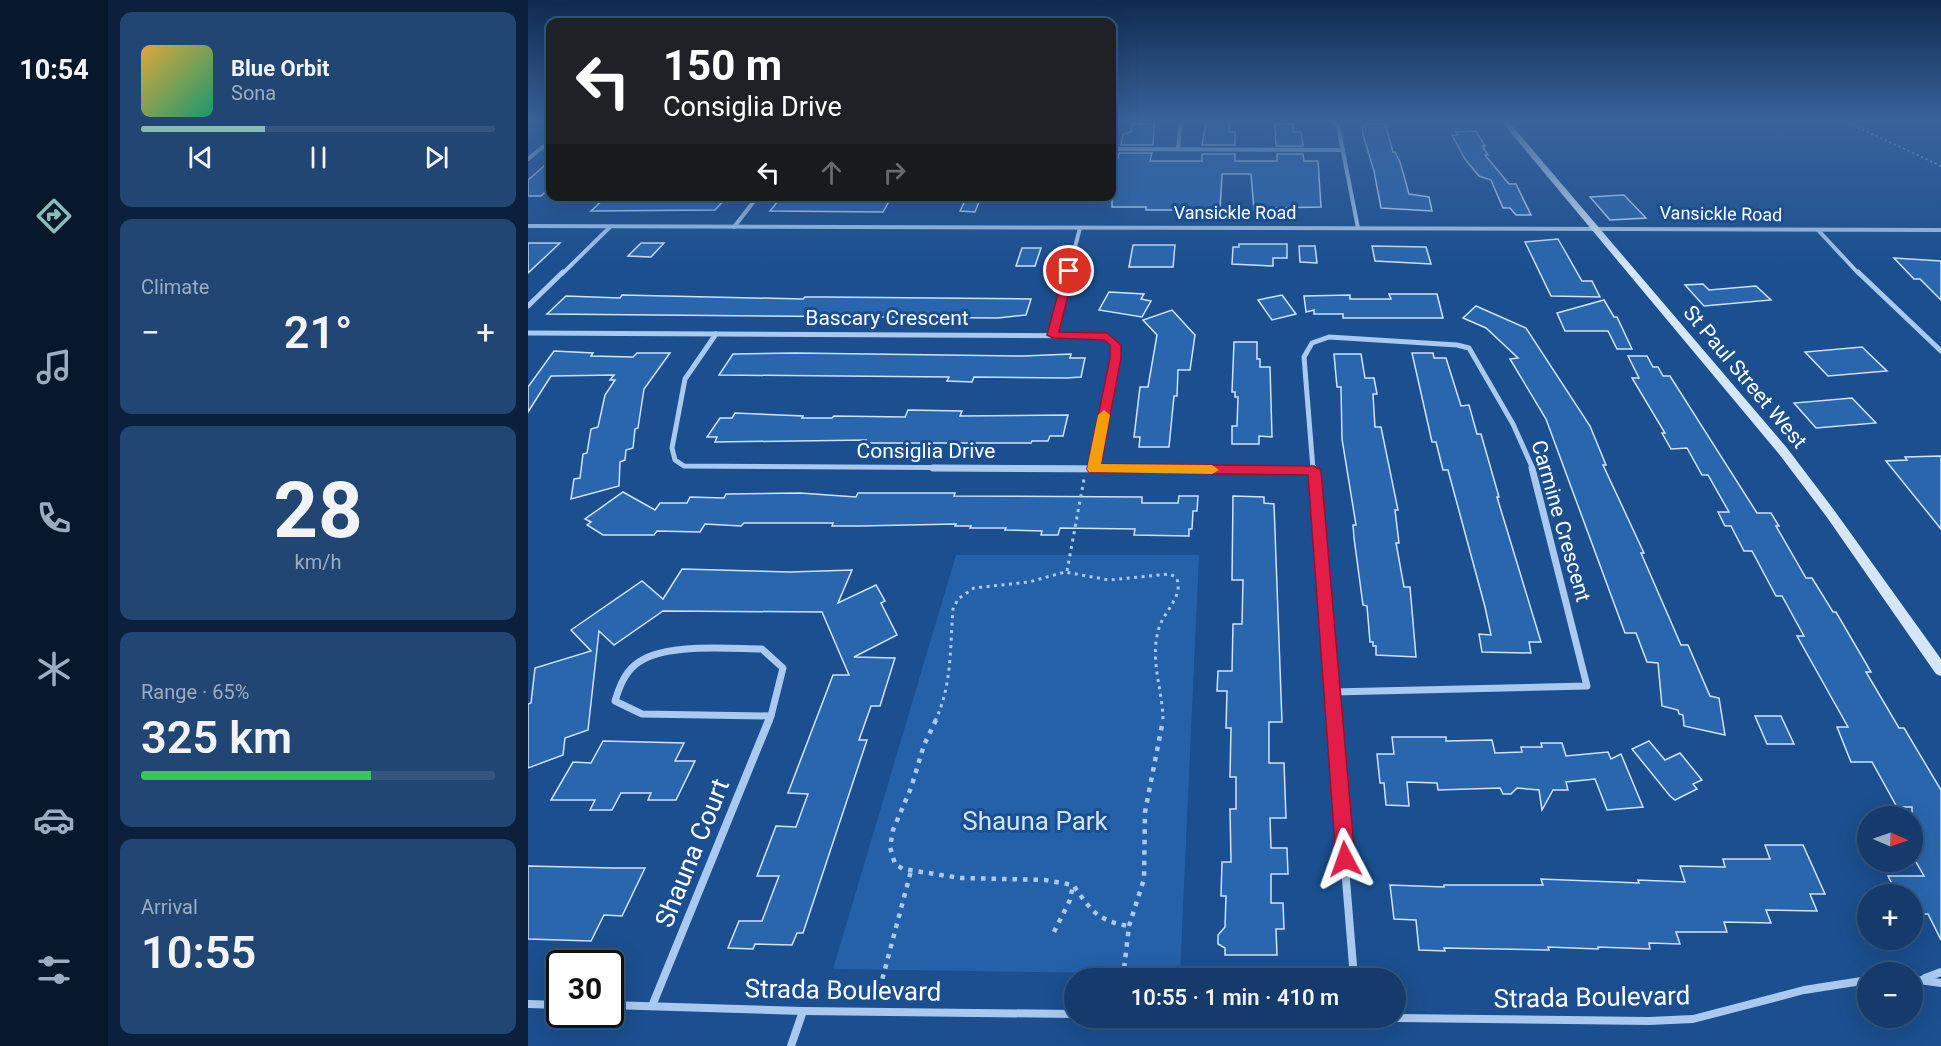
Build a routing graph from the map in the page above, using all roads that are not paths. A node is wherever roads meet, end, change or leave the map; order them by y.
1 (1347, 170) edge
2 (1544, 170) edge
3 (754, 201) edge
4 (528, 226) edge
5 (610, 227) junction
6 (734, 227) junction
7 (1080, 228) junction
8 (1358, 228) junction
9 (1592, 228) junction
10 (1818, 230) junction
11 (1941, 230) edge
12 (528, 306) edge
13 (528, 333) edge
14 (716, 334) junction
15 (1053, 335) junction
16 (1941, 351) edge
17 (1094, 469) junction
18 (1314, 470) junction
19 (1941, 670) edge
20 (1333, 692) junction
21 (771, 716) junction
22 (1353, 968) edge
23 (1941, 972) edge
24 (1924, 979) joint
25 (1857, 982) edge
26 (1941, 983) edge
27 (528, 1004) edge
28 (546, 1005) edge
29 (624, 1005) edge
30 (652, 1006) junction
31 (803, 1011) junction
32 (1064, 1014) edge
33 (1406, 1018) edge
34 (791, 1046) edge

1 - 8 street
2 - 9 main road, St Paul Street West
3 - 6 street
4 - 5 street, Vansickle Road
5 - 6 street, Vansickle Road
5 - 12 street
6 - 7 street, Vansickle Road
7 - 8 street, Vansickle Road
7 - 15 street
8 - 9 street, Vansickle Road
9 - 10 street, Vansickle Road
9 - 19 main road, St Paul Street West
10 - 11 street, Vansickle Road
10 - 16 street
13 - 14 street, Bascary Crescent
14 - 15 street, Bascary Crescent
14 - 17 street, Consiglia Drive
15 - 17 street, Bascary Crescent
17 - 18 street, Consiglia Drive
18 - 20 street, Carmine Crescent
18 - 20 street, Carmine Crescent
20 - 22 street, Carmine Crescent
21 - 21 street, Shauna Court
21 - 30 street, Shauna Court
23 - 24 street
24 - 26 street
25 - 33 street, Strada Boulevard
27 - 28 street
29 - 30 street, Strada Boulevard
30 - 31 street, Strada Boulevard
31 - 32 street, Strada Boulevard
31 - 34 street

